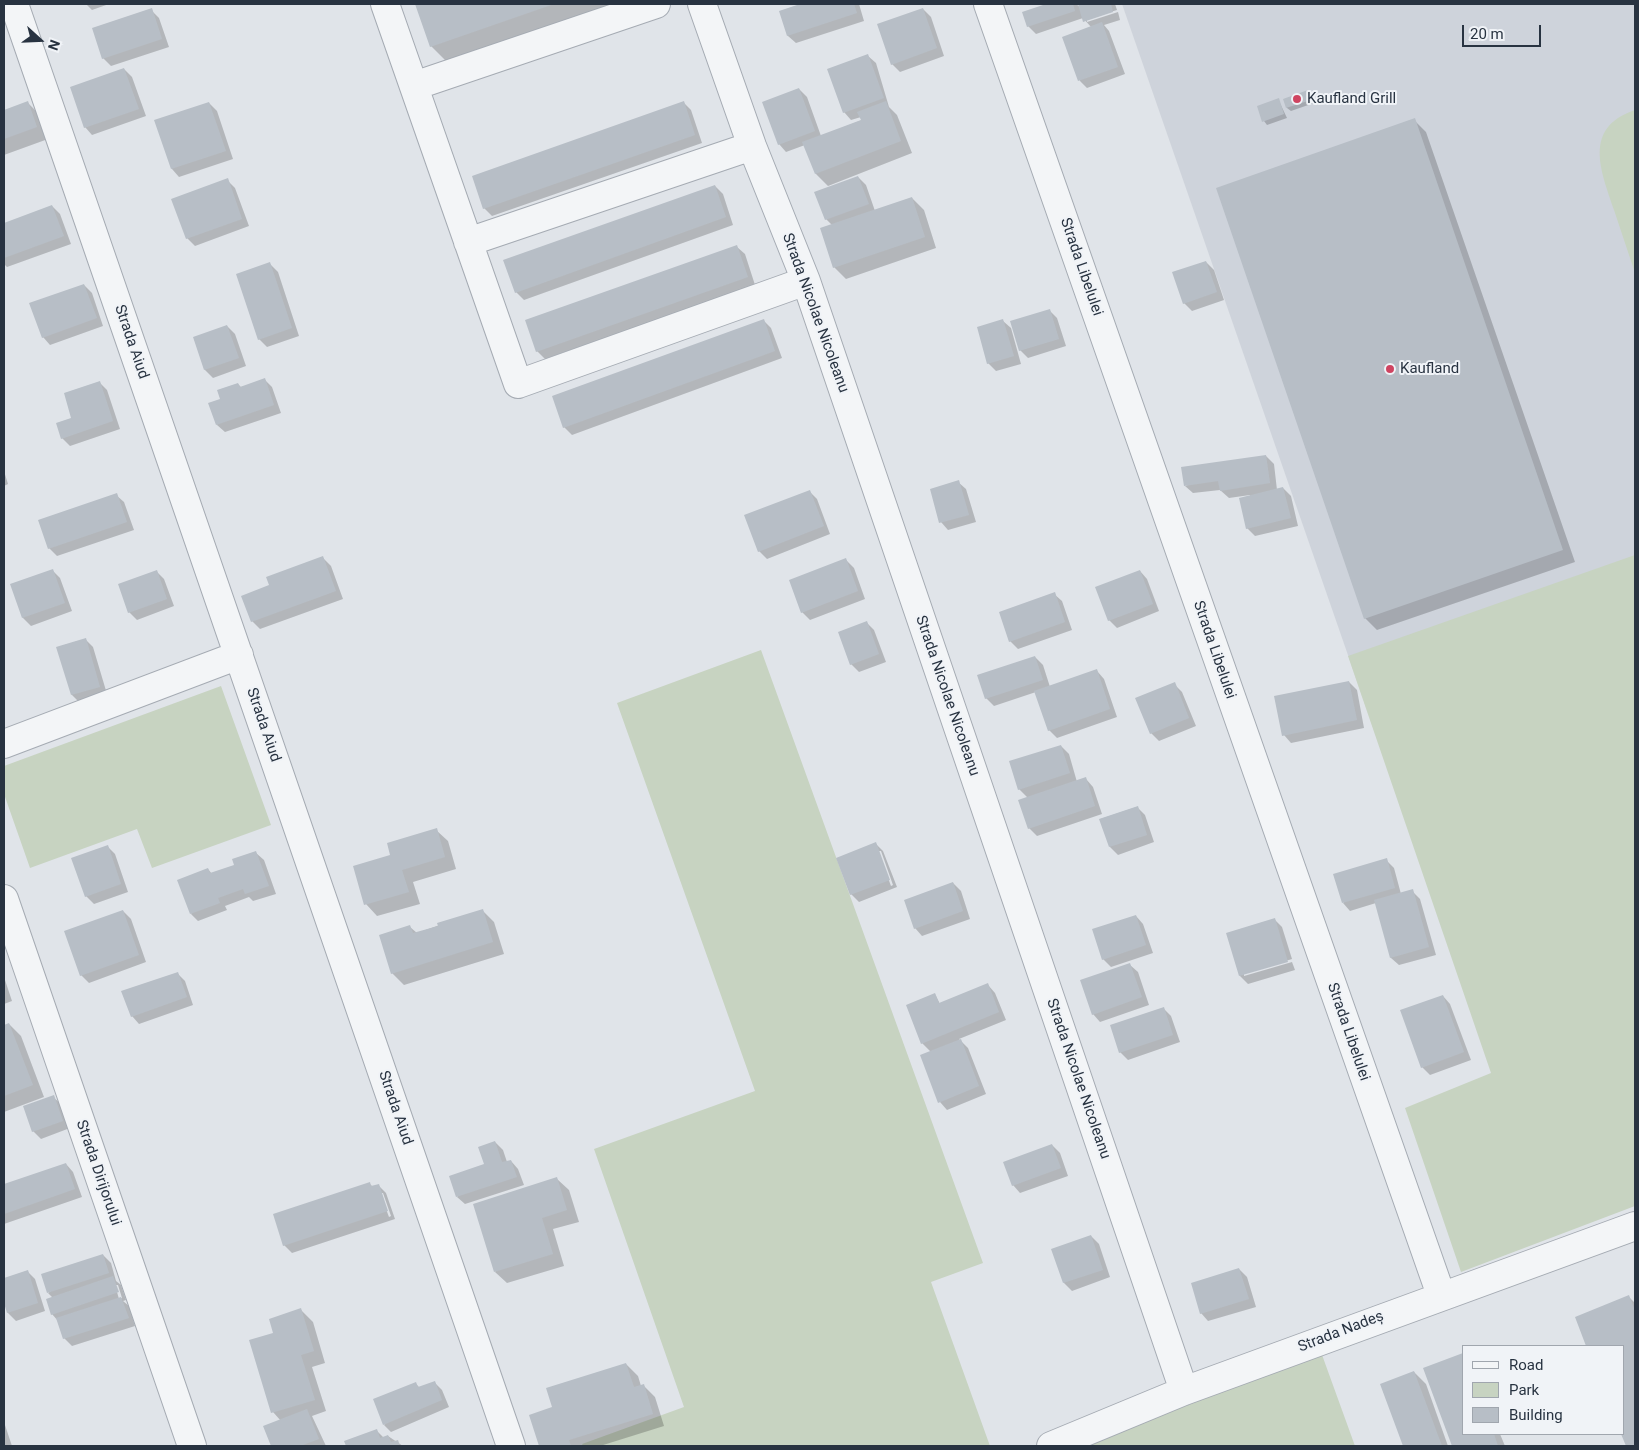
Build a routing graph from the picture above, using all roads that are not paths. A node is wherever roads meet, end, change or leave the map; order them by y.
1 (14, 4) edge
2 (385, 4) edge
3 (656, 4) edge
4 (702, 4) edge
5 (988, 4) edge
6 (414, 86) junction
7 (752, 146) junction
8 (468, 242) junction
9 (806, 281) junction
10 (239, 655) junction
11 (4, 744) edge
12 (4, 899) edge
13 (1635, 1226) edge
14 (1441, 1295) junction
15 (1184, 1391) junction
16 (192, 1446) edge
17 (512, 1446) edge
18 (1051, 1446) edge

1 - 10 street, Strada Aiud
2 - 6 street
3 - 6 street
4 - 7 street, Strada Nicolae Nicoleanu
5 - 14 street, Strada Libelulei
6 - 8 street
7 - 8 street
7 - 9 street, Strada Nicolae Nicoleanu
8 - 9 street
9 - 15 street, Strada Nicolae Nicoleanu
10 - 11 street
10 - 17 street, Strada Aiud
12 - 16 street, Strada Dirijorului
13 - 14 street, Strada Nadeș
14 - 15 street, Strada Nadeș
15 - 18 street, Strada Nadeș

